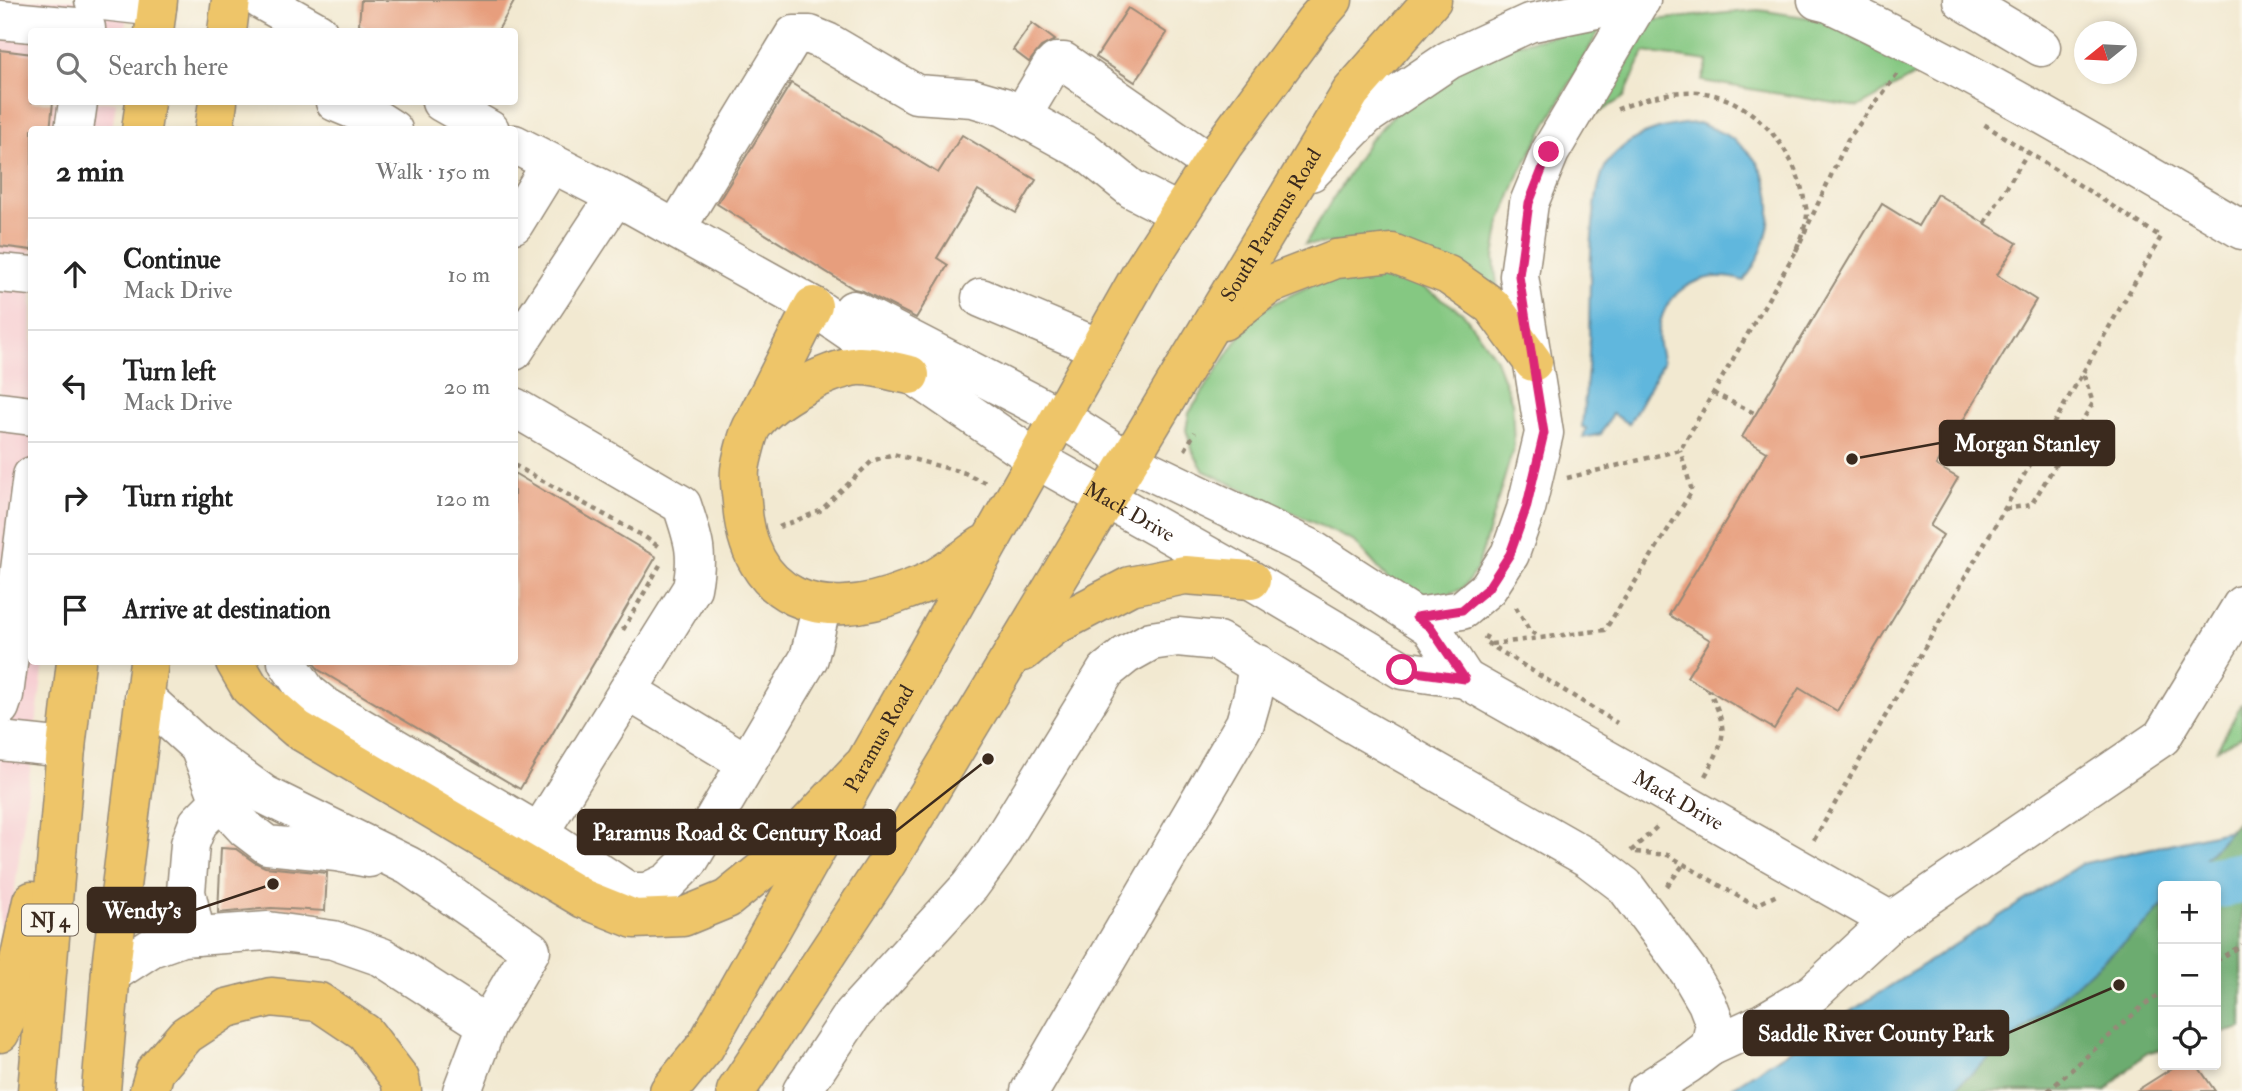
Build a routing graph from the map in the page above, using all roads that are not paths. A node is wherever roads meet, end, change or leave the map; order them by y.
1 (230, 0) edge
2 (261, 0) edge
3 (1333, 0) edge
4 (1432, 0) edge
5 (1640, 0) edge
6 (1817, 0) edge
7 (1962, 0) edge
8 (156, 13) edge
9 (89, 15) edge
10 (306, 17) edge
11 (0, 20) edge
12 (227, 28) edge
13 (2041, 47) dead end
14 (78, 105) edge
15 (145, 105) edge
16 (218, 105) edge
17 (341, 105) edge
18 (445, 105) edge
19 (1004, 110) junction
20 (75, 126) edge
21 (142, 126) edge
22 (215, 126) edge
23 (384, 126) edge
24 (482, 126) edge
25 (518, 146) edge
26 (551, 164) junction
27 (1210, 164) junction
28 (616, 196) junction
29 (1288, 196) junction
30 (518, 212) edge
31 (1179, 214) junction
32 (676, 229) junction
33 (2242, 230) edge
34 (0, 273) edge
35 (28, 276) edge
36 (981, 298) dead end
37 (813, 306) junction
38 (1205, 335) junction
39 (518, 345) edge
40 (1099, 348) junction
41 (1533, 362) junction
42 (910, 374) junction
43 (518, 409) edge
44 (0, 412) edge
45 (28, 416) edge
46 (1060, 417) junction
47 (752, 426) junction
48 (1035, 459) junction
49 (1129, 461) junction
50 (1106, 498) junction
51 (28, 507) edge
52 (990, 540) junction
53 (1251, 580) junction
54 (822, 605) junction
55 (2242, 606) edge
56 (1416, 617) junction
57 (1258, 664) junction
58 (76, 665) edge
59 (237, 665) edge
60 (289, 665) edge
61 (1005, 666) junction
62 (146, 679) edge
63 (1465, 679) junction
64 (628, 691) junction
65 (0, 707) edge
66 (0, 741) edge
67 (198, 747) junction
68 (66, 748) junction
69 (747, 763) junction
70 (861, 767) junction
71 (258, 790) junction
72 (220, 802) junction
73 (539, 833) junction
74 (409, 866) junction
75 (1891, 921) junction
76 (196, 936) junction
77 (111, 974) junction
78 (487, 1025) junction
79 (0, 1033) edge
80 (1710, 1047) junction
81 (463, 1088) edge
82 (37, 1091) edge
83 (101, 1091) edge
84 (149, 1091) edge
85 (402, 1091) edge
86 (669, 1091) edge
87 (736, 1091) edge
88 (802, 1091) edge
89 (1030, 1091) edge
90 (1646, 1091) edge

1 - 12 main road
2 - 10 lane
3 - 27 main road
4 - 29 main road, South Paramus Road
5 - 29 lane
5 - 41 lane
6 - 33 lane
7 - 13 lane
8 - 9 lane
9 - 11 lane
14 - 20 lane
15 - 21 main road
16 - 22 main road
17 - 23 lane
18 - 24 lane
19 - 27 lane
19 - 31 lane
19 - 32 lane
25 - 26 lane, Mack Drive
26 - 28 lane, Mack Drive
26 - 30 lane
27 - 31 main road
28 - 32 lane, Mack Drive
28 - 39 lane
29 - 38 main road, South Paramus Road
31 - 40 main road
32 - 37 lane, Mack Drive
34 - 35 lane
36 - 40 lane
37 - 42 lane, Mack Drive
37 - 46 lane, Mack Drive
37 - 47 main road
38 - 41 main road
38 - 49 main road, South Paramus Road
40 - 46 main road
41 - 56 lane
42 - 47 main road
42 - 48 lane, Mack Drive
43 - 64 lane
44 - 45 lane
46 - 48 main road, Paramus Road
46 - 49 lane, Mack Drive
47 - 54 main road
48 - 50 lane, Mack Drive
48 - 52 main road, Paramus Road
49 - 50 main road
49 - 56 lane, Mack Drive
50 - 53 lane, Mack Drive
50 - 61 main road
51 - 65 lane
52 - 54 main road
52 - 70 main road, Paramus Road
53 - 61 main road
53 - 63 lane, Mack Drive
54 - 69 lane
55 - 75 lane
56 - 63 lane, Mack Drive
57 - 80 lane
57 - 88 lane
57 - 89 lane
58 - 68 main road, NJ 4
59 - 70 main road
60 - 73 lane
61 - 87 main road
62 - 67 lane
62 - 77 main road
63 - 75 lane, Mack Drive
64 - 69 lane
64 - 73 lane
66 - 68 lane
67 - 71 lane
67 - 72 lane
68 - 79 main road
68 - 82 main road, NJ 4
69 - 73 lane
70 - 86 main road, Paramus Road
71 - 72 lane
71 - 74 lane
72 - 74 lane
72 - 76 lane
74 - 78 lane
75 - 80 lane
76 - 77 lane
76 - 78 lane
77 - 83 main road
78 - 81 lane
80 - 90 lane
84 - 85 main road

